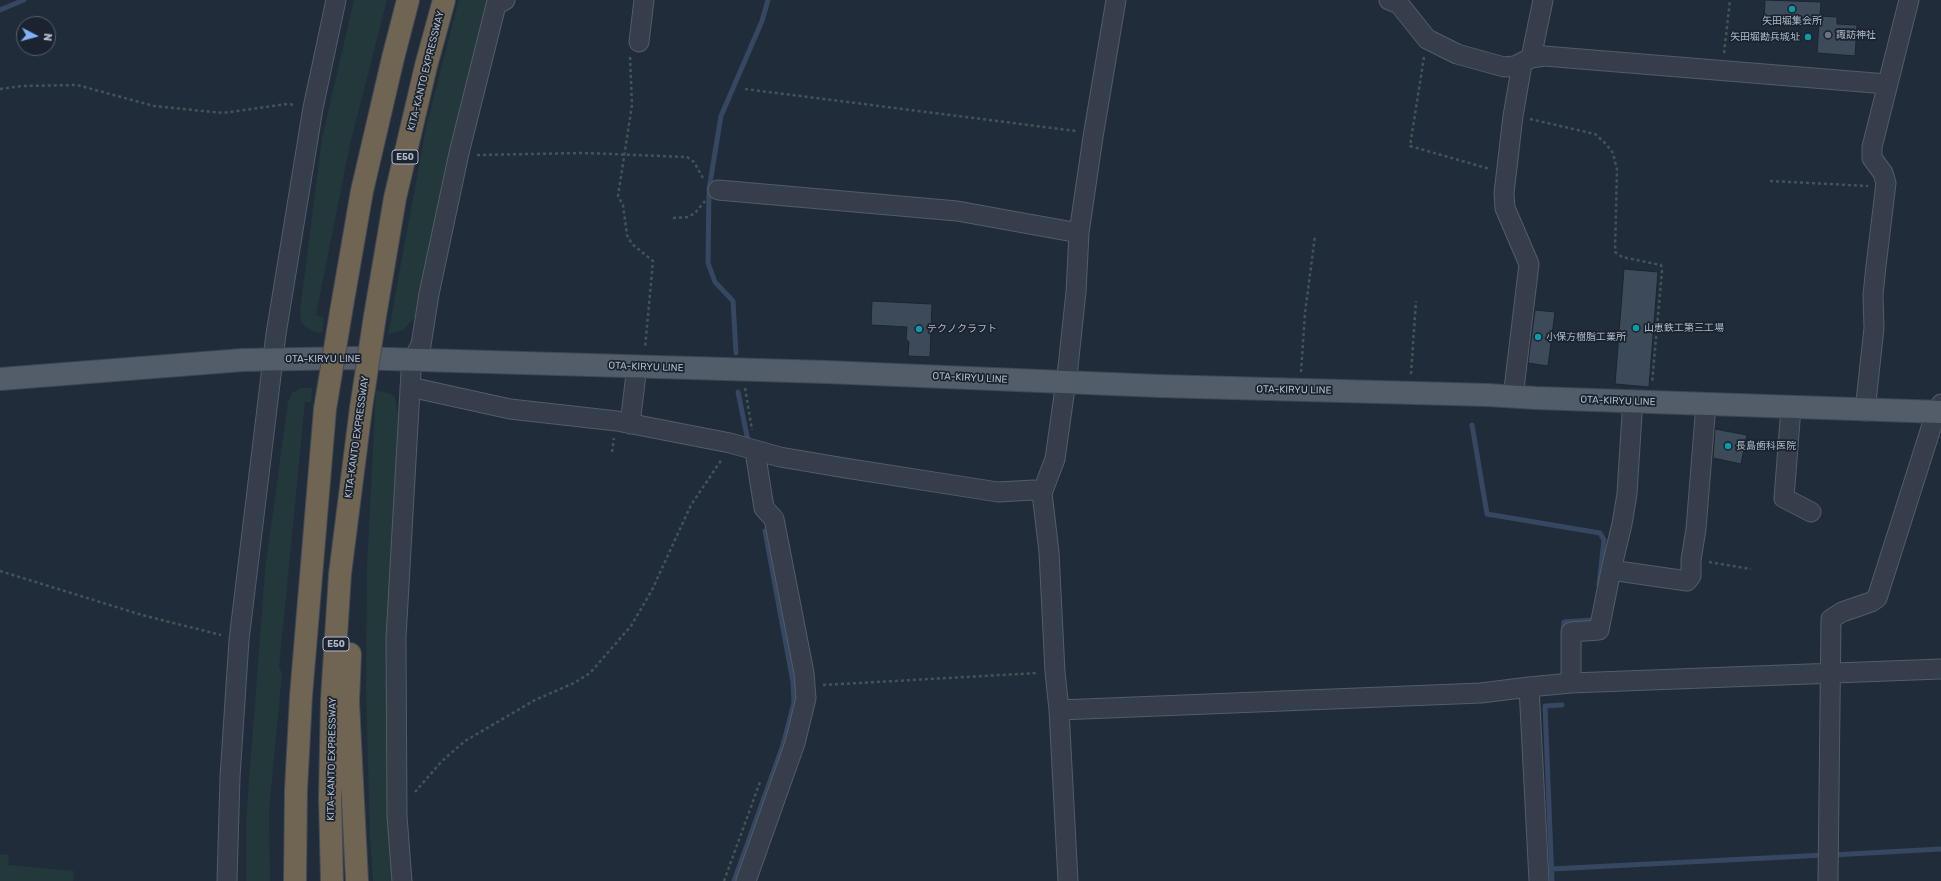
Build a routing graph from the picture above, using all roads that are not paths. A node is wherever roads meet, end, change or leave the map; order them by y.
1 (336, 0) edge
2 (408, 0) edge
3 (444, 0) edge
4 (505, 0) edge
5 (644, 0) edge
6 (1116, 0) edge
7 (1389, 0) edge
8 (1543, 0) edge
9 (1909, 0) edge
10 (635, 46) road end
11 (1526, 61) junction
12 (1887, 84) junction
13 (716, 190) road end
14 (1079, 233) junction
15 (274, 359) junction
16 (413, 360) junction
17 (641, 361) junction
18 (0, 379) edge
19 (1066, 383) junction
20 (410, 387) junction
21 (1513, 397) junction
22 (1640, 401) junction
23 (1706, 404) junction
24 (1791, 408) junction
25 (1940, 409) edge
26 (1865, 411) junction
27 (630, 424) junction
28 (755, 451) junction
29 (352, 467) junction
30 (1042, 493) junction
31 (1811, 512) dead end
32 (1611, 570) junction
33 (1941, 669) edge
34 (1829, 673) junction
35 (1571, 683) junction
36 (1529, 687) junction
37 (1059, 710) junction
38 (227, 881) edge
39 (295, 881) edge
40 (332, 881) edge
41 (357, 881) edge
42 (402, 881) edge
43 (746, 881) edge
44 (1068, 881) edge
45 (1539, 881) edge
46 (1828, 881) edge

1 - 15 street
2 - 39 highway, bridge
3 - 29 highway, KITA-KANTO EXPRESSWAY / E50, bridge
4 - 16 street
5 - 10 street
6 - 14 street
7 - 11 street
8 - 11 street
9 - 12 street
11 - 12 street
11 - 21 street
12 - 26 street
13 - 14 street
14 - 19 street
15 - 16 main road, OTA-KIRYU LINE
15 - 18 main road, OTA-KIRYU LINE
15 - 38 street
16 - 17 main road, OTA-KIRYU LINE
16 - 20 street
17 - 19 main road, OTA-KIRYU LINE
17 - 27 street
19 - 21 main road, OTA-KIRYU LINE
19 - 30 street
20 - 27 street
20 - 42 street
21 - 22 main road, OTA-KIRYU LINE
22 - 23 main road, OTA-KIRYU LINE
22 - 32 street
23 - 24 main road, OTA-KIRYU LINE
23 - 32 street
24 - 26 main road, OTA-KIRYU LINE
24 - 31 street
25 - 26 main road, OTA-KIRYU LINE
25 - 34 street
27 - 28 street
28 - 30 street
28 - 43 street
29 - 40 highway, KITA-KANTO EXPRESSWAY / E50
29 - 41 highway
30 - 37 street
32 - 35 street
33 - 34 street
34 - 35 street
34 - 46 street
35 - 36 street
36 - 37 street
36 - 45 street
37 - 44 street

